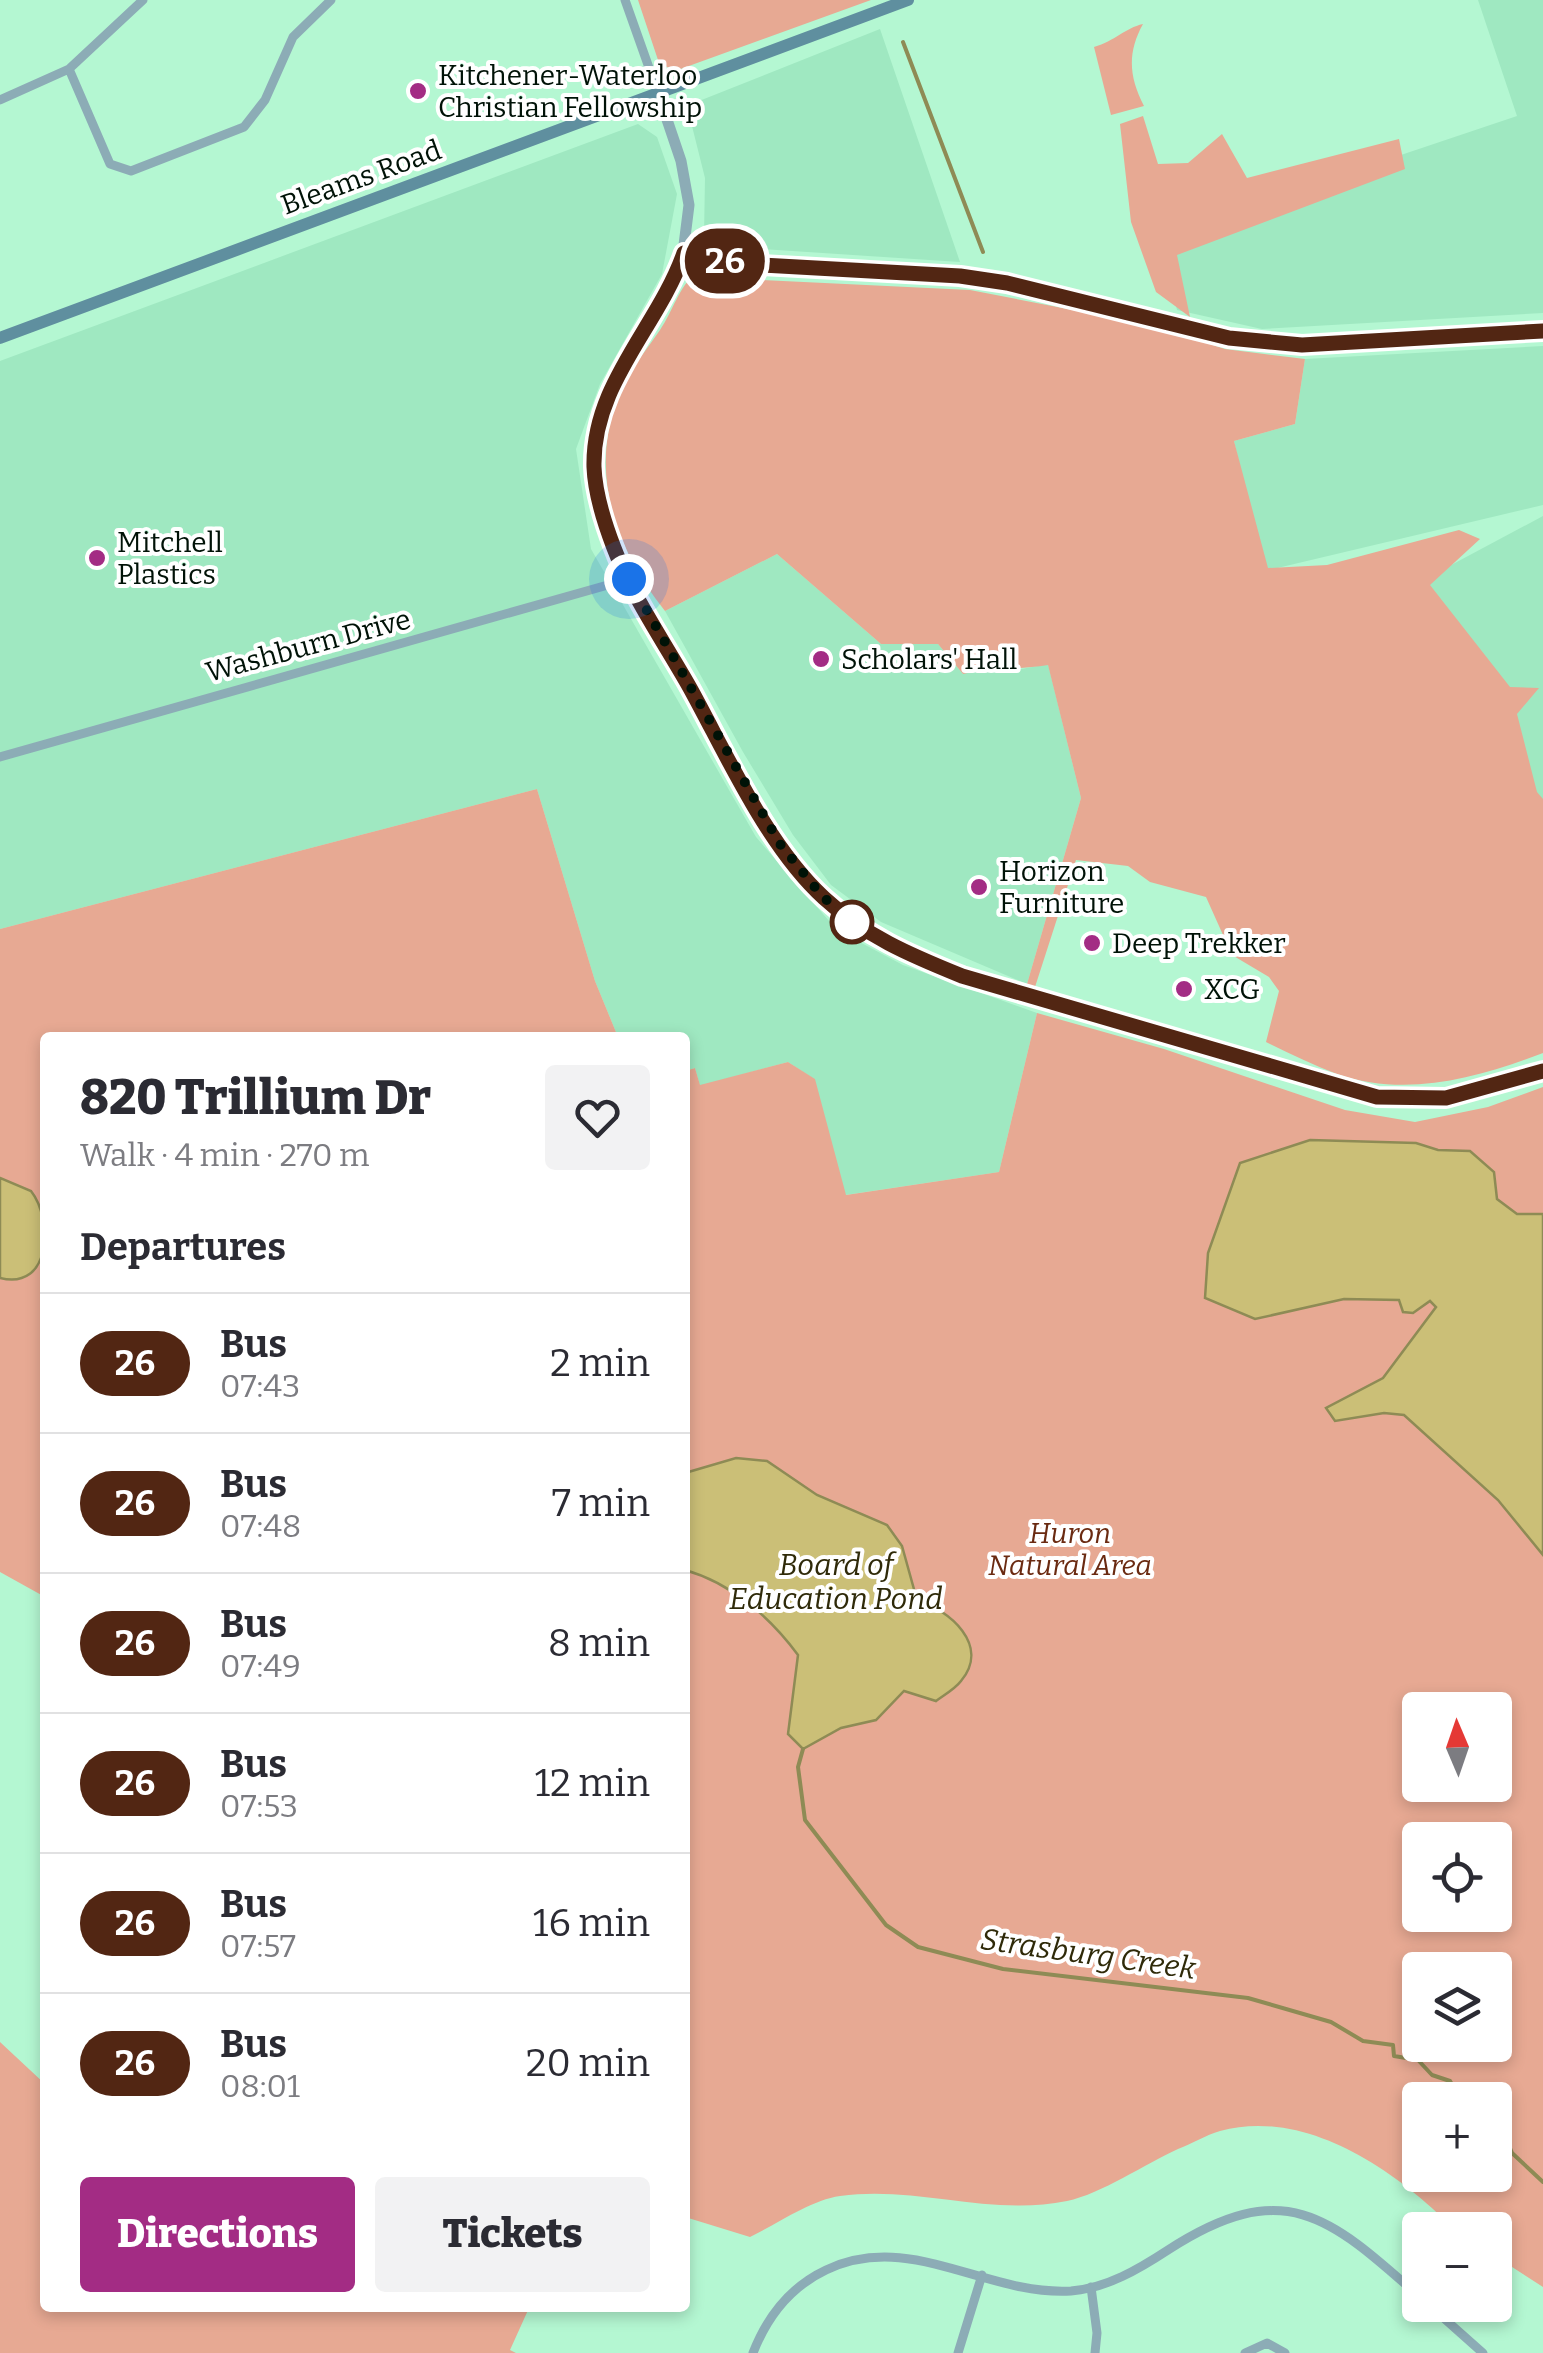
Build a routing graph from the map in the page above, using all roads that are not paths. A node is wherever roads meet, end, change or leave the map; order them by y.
1 (144, 0) edge
2 (331, 0) edge
3 (625, 0) edge
4 (908, 0) edge
5 (69, 68) junction
6 (658, 93) junction
7 (0, 100) edge
8 (684, 253) junction
9 (1543, 330) edge
10 (0, 338) edge
11 (629, 579) junction
12 (0, 757) edge
13 (1543, 1071) edge
14 (982, 2276) junction
15 (1402, 2281) edge
16 (1090, 2287) junction
17 (1448, 2322) edge
18 (752, 2353) edge
19 (958, 2353) edge
20 (1094, 2353) edge
21 (1244, 2353) edge
22 (1285, 2353) edge
23 (1483, 2353) edge

1 - 5 street
2 - 5 street
3 - 6 street
4 - 6 main road, Bleams Road
5 - 7 street
6 - 8 street
6 - 10 main road, Bleams Road
8 - 9 street
8 - 11 street
11 - 12 street, Washburn Drive
11 - 13 street
14 - 16 street
14 - 18 street
14 - 19 street
15 - 16 street
16 - 20 street
17 - 23 street
21 - 22 street

